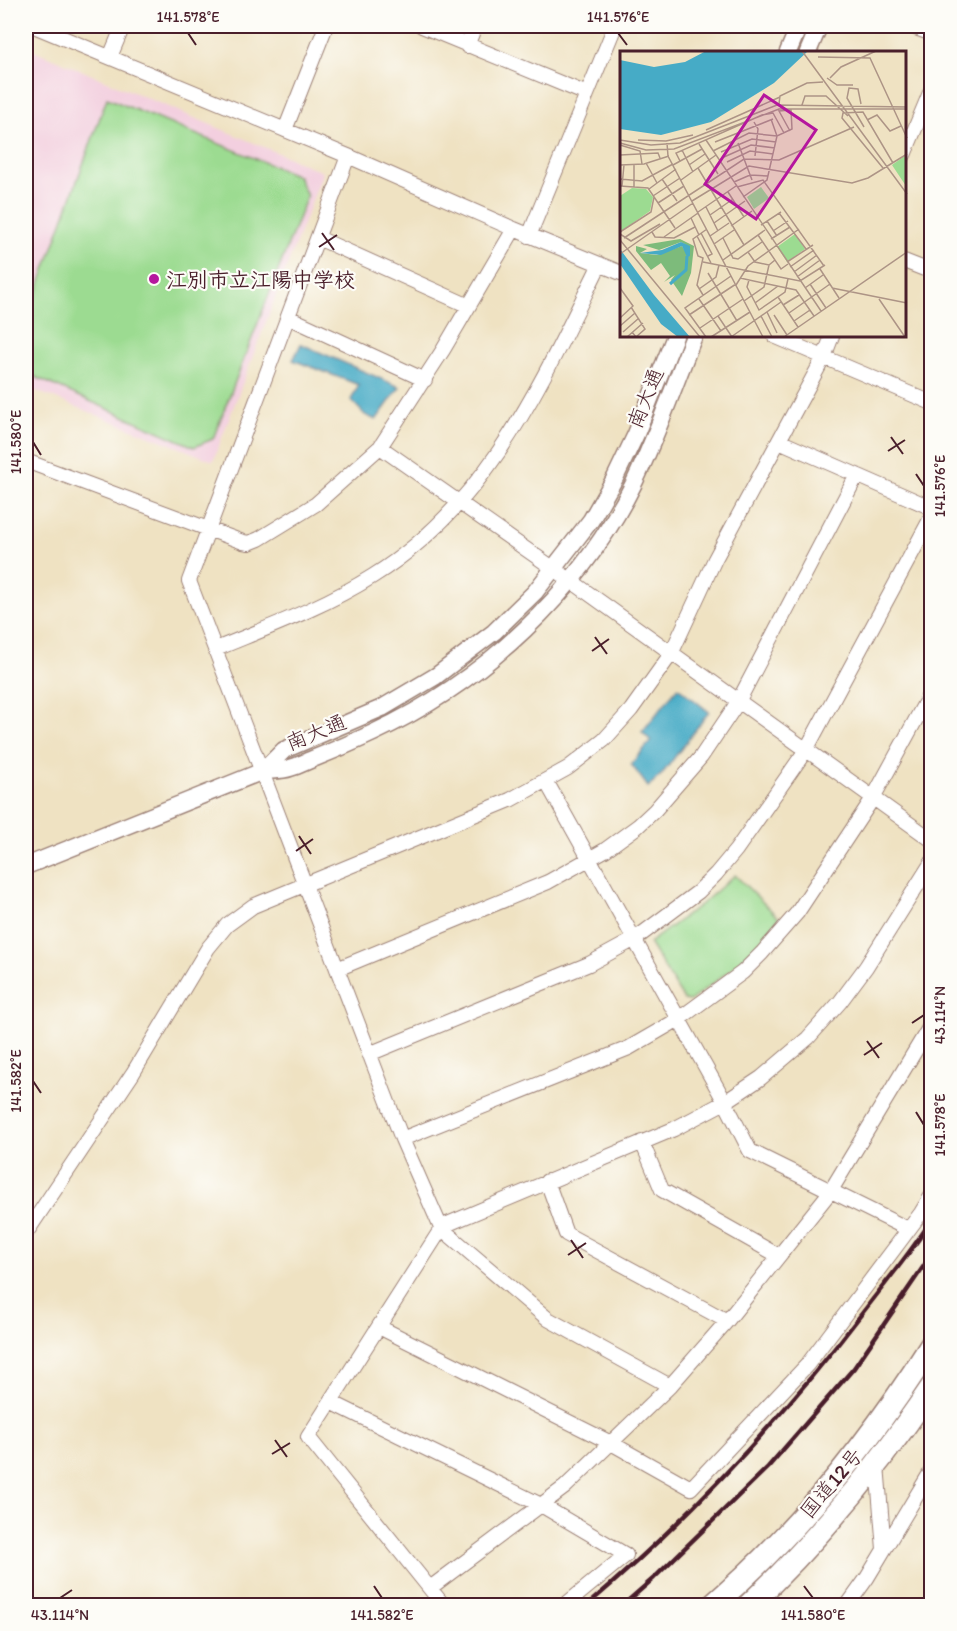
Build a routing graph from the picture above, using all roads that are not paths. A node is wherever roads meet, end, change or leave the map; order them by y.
1 (34, 26) edge
2 (123, 26) edge
3 (326, 26) edge
4 (422, 26) edge
5 (475, 26) edge
6 (615, 26) edge
7 (799, 26) edge
8 (819, 26) edge
9 (910, 26) edge
10 (932, 34) edge
11 (467, 46) junction
12 (788, 51) edge
13 (808, 51) edge
14 (110, 57) junction
15 (932, 88) edge
16 (587, 94) junction
17 (285, 130) junction
18 (906, 150) edge
19 (348, 156) junction
20 (513, 229) junction
21 (529, 236) junction
22 (318, 238) junction
23 (906, 262) edge
24 (600, 264) junction
25 (620, 273) edge
26 (932, 273) edge
27 (469, 306) junction
28 (288, 317) junction
29 (674, 338) edge
30 (693, 338) edge
31 (779, 338) edge
32 (831, 338) edge
33 (824, 357) junction
34 (425, 380) junction
35 (932, 403) edge
36 (779, 441) junction
37 (380, 447) junction
38 (26, 461) edge
39 (857, 475) junction
40 (459, 503) junction
41 (932, 508) edge
42 (932, 516) edge
43 (208, 530) junction
44 (554, 569) junction
45 (570, 580) junction
46 (216, 649) junction
47 (671, 654) junction
48 (932, 690) edge
49 (738, 702) junction
50 (806, 750) junction
51 (263, 771) junction
52 (546, 781) junction
53 (873, 798) junction
54 (932, 840) edge
55 (590, 859) junction
56 (932, 862) edge
57 (26, 866) edge
58 (305, 884) junction
59 (635, 939) junction
60 (337, 969) junction
61 (679, 1019) junction
62 (932, 1023) edge
63 (369, 1053) junction
64 (725, 1102) junction
65 (402, 1139) junction
66 (642, 1142) junction
67 (547, 1181) junction
68 (830, 1192) junction
69 (932, 1195) edge
70 (441, 1228) junction
71 (908, 1229) junction
72 (26, 1233) edge
73 (779, 1256) junction
74 (727, 1321) junction
75 (379, 1327) junction
76 (932, 1344) edge
77 (670, 1386) junction
78 (932, 1387) edge
79 (331, 1402) junction
80 (611, 1443) junction
81 (877, 1465) junction
82 (932, 1470) edge
83 (541, 1505) junction
84 (884, 1549) junction
85 (430, 1588) junction
86 (444, 1605) edge
87 (564, 1605) edge
88 (712, 1605) edge
89 (748, 1605) edge
90 (847, 1605) edge

1 - 14 street
2 - 14 street
3 - 17 street
4 - 11 street
5 - 11 street
6 - 16 street
7 - 12 street
8 - 13 street
9 - 10 street
11 - 16 street
14 - 17 street
15 - 18 street
16 - 21 street
17 - 19 street
19 - 20 street
19 - 22 street
20 - 21 street
20 - 27 street
21 - 24 street
22 - 27 street
22 - 28 street
23 - 26 street
24 - 25 street
24 - 40 street
27 - 34 street
28 - 34 street
28 - 43 street
29 - 44 street, 南大通
30 - 45 street, 南大通
31 - 33 street
32 - 33 street
33 - 35 street
33 - 36 street
34 - 37 street
36 - 39 street
36 - 47 street
37 - 40 street
37 - 43 street
38 - 43 street
39 - 41 street
39 - 49 street
40 - 44 street
40 - 46 street
42 - 50 street
43 - 46 street
44 - 45 street
44 - 51 street, 南大通
45 - 47 street
45 - 51 street, 南大通
46 - 51 street
47 - 49 street
47 - 52 street
48 - 53 street
49 - 50 street
49 - 55 street
50 - 53 street
50 - 59 street
51 - 57 street
51 - 58 street
52 - 55 street
52 - 58 street
53 - 54 street
53 - 61 street
55 - 59 street
55 - 60 street
56 - 64 street
58 - 60 street
58 - 72 street
59 - 61 street
59 - 63 street
60 - 63 street
61 - 64 street
61 - 65 street
62 - 68 street
63 - 65 street
64 - 66 street
64 - 68 street
65 - 70 street
66 - 67 street
66 - 73 street
67 - 70 street
67 - 74 street
68 - 71 street
68 - 73 street
69 - 71 street
70 - 75 street
70 - 77 street
71 - 80 street
73 - 74 street
74 - 77 street
75 - 79 street
75 - 80 street
76 - 88 highway, 国道12号
77 - 80 street
78 - 81 highway, 国道12号
79 - 83 street
79 - 85 street
80 - 83 street
81 - 84 street
81 - 89 highway, 国道12号
82 - 84 street
83 - 85 street
83 - 87 street
84 - 90 street
85 - 86 street

